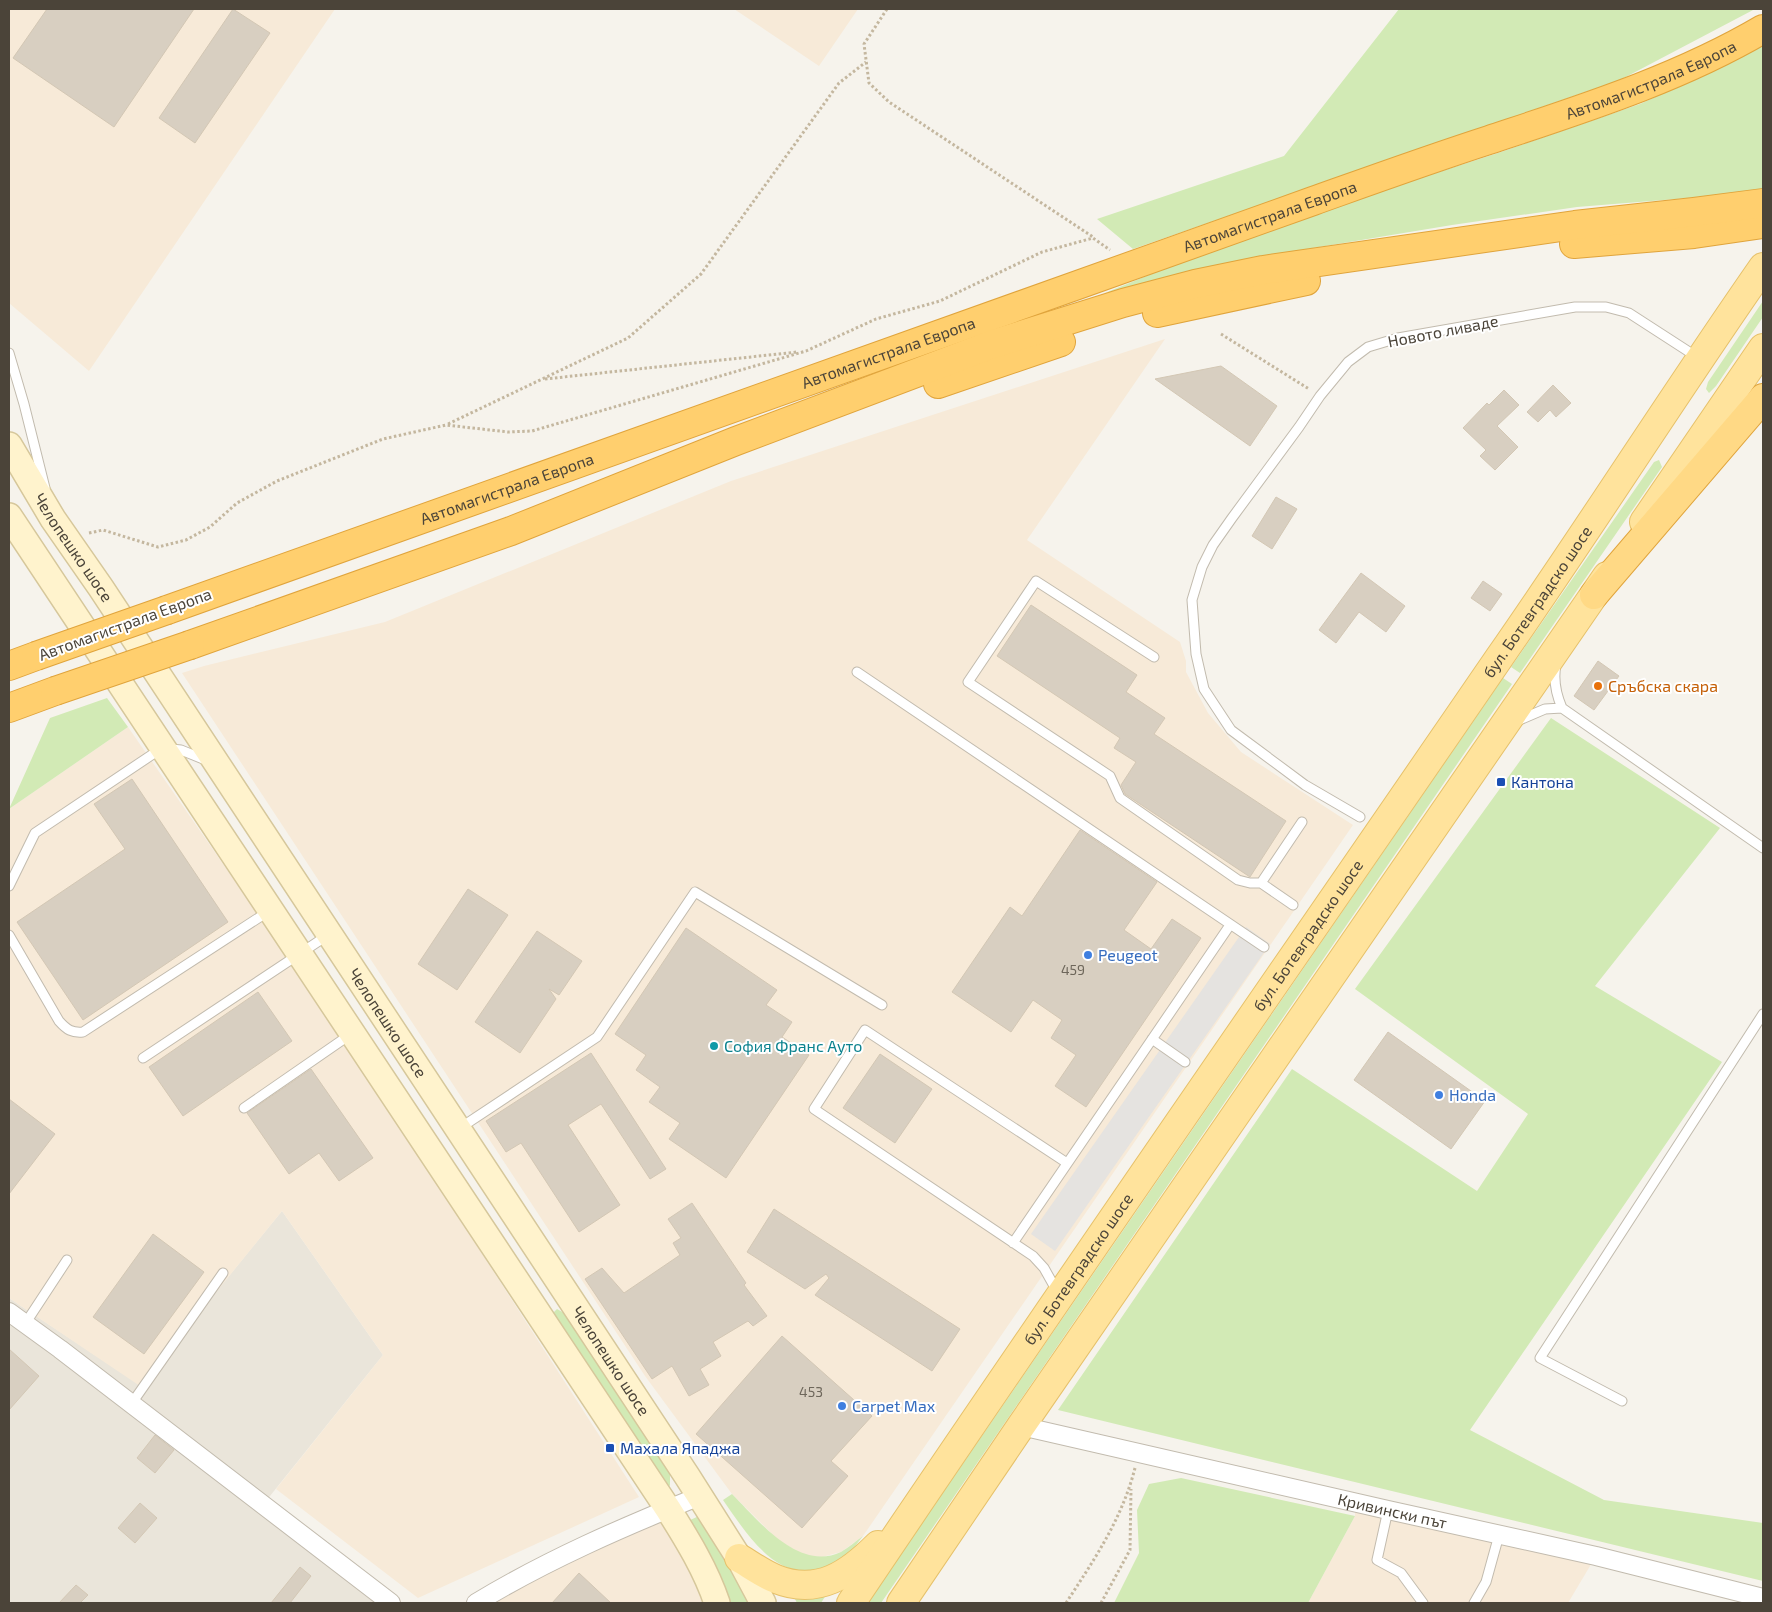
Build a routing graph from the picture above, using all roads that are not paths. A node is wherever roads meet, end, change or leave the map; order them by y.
1 (1763, 29) edge
2 (1763, 203) edge
3 (1694, 223) junction
4 (1763, 224) edge
5 (1763, 267) edge
6 (1763, 348) edge
7 (9, 353) edge
8 (1700, 358) junction
9 (1763, 398) edge
10 (9, 445) edge
11 (9, 516) edge
12 (60, 529) junction
13 (1594, 595) junction
14 (1560, 644) junction
15 (1154, 657) dead end
16 (9, 666) edge
17 (857, 672) dead end
18 (9, 708) edge
19 (1562, 708) junction
20 (1495, 738) junction
21 (162, 748) junction
22 (219, 767) junction
23 (1360, 817) dead end
24 (1302, 822) dead end
25 (1763, 848) edge
26 (1261, 882) junction
27 (9, 886) edge
28 (1293, 905) dead end
29 (270, 910) junction
30 (1230, 925) junction
31 (329, 934) junction
32 (9, 935) edge
33 (1264, 948) dead end
34 (299, 954) junction
35 (882, 1005) dead end
36 (1763, 1014) edge
37 (352, 1033) junction
38 (1152, 1039) junction
39 (143, 1058) dead end
40 (1185, 1062) dead end
41 (244, 1108) dead end
42 (458, 1129) junction
43 (1067, 1163) junction
44 (1013, 1242) junction
45 (67, 1260) dead end
46 (223, 1273) dead end
47 (1060, 1295) junction
48 (9, 1312) edge
49 (25, 1324) junction
50 (1622, 1400) dead end
51 (132, 1404) junction
52 (1021, 1426) junction
53 (700, 1496) junction
54 (668, 1509) junction
55 (914, 1509) junction
56 (1388, 1510) junction
57 (1498, 1534) junction
58 (739, 1558) junction
59 (1763, 1598) edge
60 (484, 1601) edge
61 (391, 1603) edge
62 (718, 1603) edge
63 (763, 1603) edge
64 (851, 1603) edge
65 (902, 1603) edge
66 (1423, 1603) edge
67 (1474, 1603) edge

1 - 16 highway, Автомагистрала Европа, bridge
2 - 3 highway
3 - 4 highway
3 - 18 highway, bridge
5 - 8 main road, бул. Ботевградско шосе
6 - 13 main road
7 - 12 lane
8 - 23 lane, Новото ливаде
8 - 47 main road, бул. Ботевградско шосе
9 - 13 highway
10 - 12 main road, Челопешко шосе
11 - 21 main road, Челопешко шосе
12 - 22 main road, Челопешко шосе
13 - 14 main road
14 - 19 lane
14 - 20 main road
15 - 26 lane
17 - 30 lane
19 - 20 lane
19 - 25 lane
20 - 52 main road
21 - 22 lane
21 - 27 lane
21 - 29 main road, Челопешко шосе
22 - 31 main road, Челопешко шосе
24 - 26 lane
26 - 28 lane
29 - 32 lane
29 - 34 main road, Челопешко шосе
30 - 33 lane
30 - 38 lane
31 - 34 lane
31 - 42 main road, Челопешко шосе
34 - 37 main road, Челопешко шосе
34 - 39 lane
35 - 42 lane
36 - 50 lane
37 - 41 lane
37 - 54 main road, Челопешко шосе
38 - 40 lane
38 - 43 lane
42 - 53 main road, Челопешко шосе
43 - 44 lane
43 - 44 lane
44 - 47 lane
45 - 49 lane
46 - 51 lane
47 - 55 main road, бул. Ботевградско шосе
48 - 49 street
49 - 51 street
51 - 61 street
52 - 56 street, Кривински път
52 - 65 main road
53 - 54 street
53 - 58 main road, Челопешко шосе
54 - 60 street
54 - 62 main road, Челопешко шосе
55 - 58 main road
55 - 64 main road, бул. Ботевградско шосе
56 - 57 street, Кривински път
56 - 66 lane
57 - 59 street, Кривински път
57 - 67 lane
58 - 63 main road, Челопешко шосе

